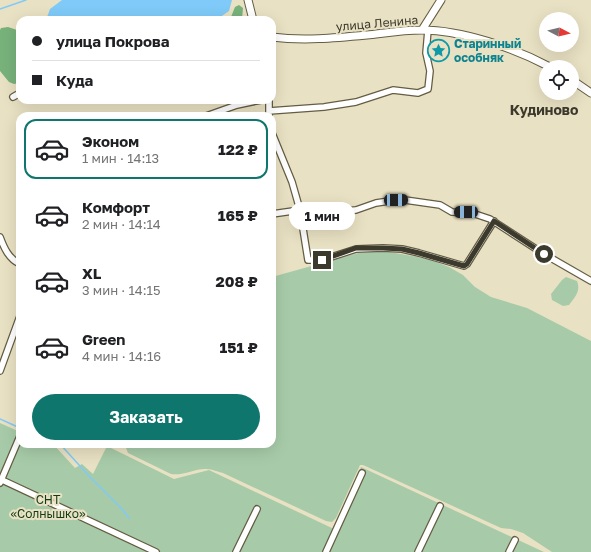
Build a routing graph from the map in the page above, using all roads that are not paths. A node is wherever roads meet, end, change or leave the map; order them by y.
1 (248, 0) edge
2 (442, 0) edge
3 (252, 16) edge
4 (425, 30) junction
5 (276, 37) edge
6 (539, 62) edge
7 (579, 85) edge
8 (591, 94) edge
9 (16, 95) edge
10 (13, 97) dead end
11 (242, 104) edge
12 (217, 112) edge
13 (276, 113) edge
14 (276, 142) edge
15 (300, 210) junction
16 (276, 213) edge
17 (494, 221) junction
18 (0, 237) edge
19 (16, 262) edge
20 (591, 281) edge
21 (16, 327) edge
22 (0, 371) edge
23 (16, 445) edge
24 (362, 473) dead end
25 (0, 481) edge
26 (440, 506) dead end
27 (257, 509) dead end
28 (515, 540) dead end
29 (156, 552) edge
30 (236, 552) edge
31 (326, 552) edge
32 (418, 552) edge
33 (509, 552) edge

1 - 3 main road
2 - 4 main road
4 - 5 main road, улица Ленина
4 - 6 main road, улица Ленина
4 - 13 street
7 - 8 main road
9 - 10 street
11 - 12 street
14 - 15 street
15 - 16 street
15 - 17 street
15 - 17 street
17 - 20 street
18 - 19 street
21 - 22 street
23 - 25 street
24 - 31 street
25 - 29 street
26 - 32 street
27 - 30 street
28 - 33 street

